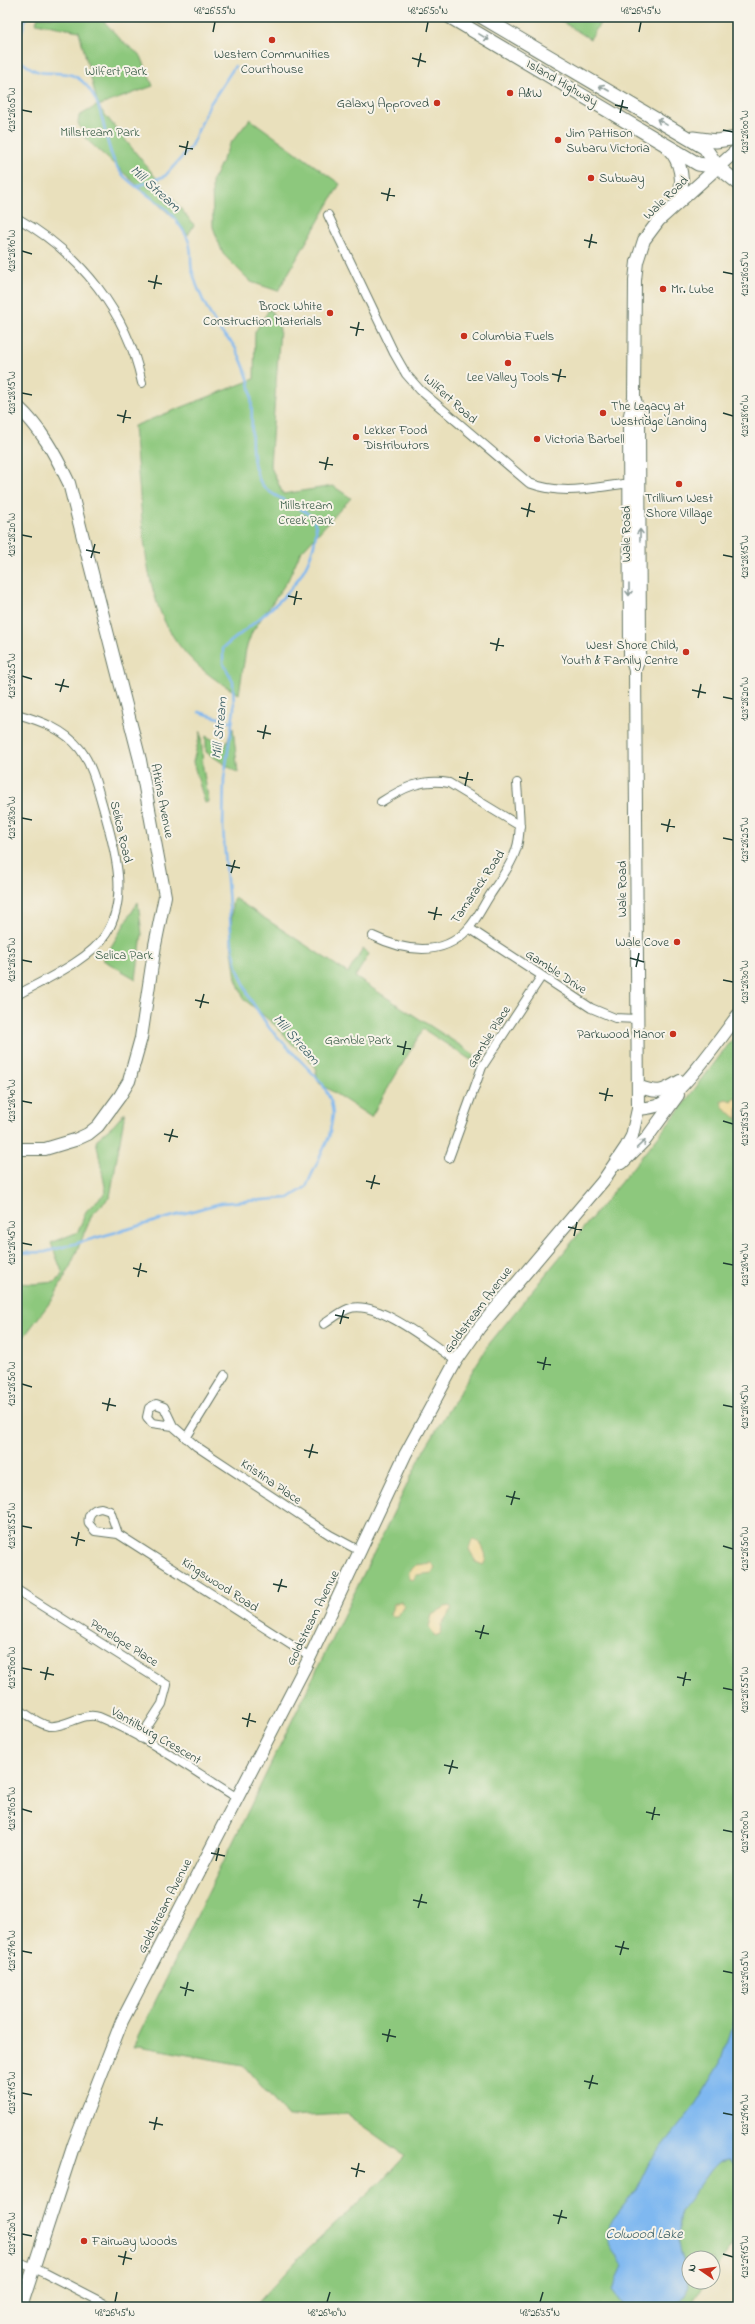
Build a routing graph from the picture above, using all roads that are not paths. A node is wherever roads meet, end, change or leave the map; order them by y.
1 (450, 17) edge
2 (482, 17) edge
3 (686, 136) junction
4 (738, 138) edge
5 (659, 140) junction
6 (738, 149) edge
7 (718, 167) junction
8 (738, 183) edge
9 (679, 201) junction
10 (328, 215) dead end
11 (17, 218) edge
12 (142, 383) dead end
13 (17, 406) edge
14 (634, 483) junction
15 (17, 708) edge
16 (17, 715) edge
17 (517, 783) dead end
18 (381, 802) dead end
19 (520, 826) junction
20 (469, 928) junction
21 (372, 936) dead end
22 (541, 977) junction
23 (17, 995) edge
24 (738, 1015) edge
25 (637, 1019) junction
26 (690, 1076) junction
27 (638, 1086) junction
28 (638, 1109) junction
29 (17, 1149) edge
30 (449, 1158) dead end
31 (603, 1181) junction
32 (324, 1324) dead end
33 (456, 1361) junction
34 (225, 1376) dead end
35 (173, 1426) dead end
36 (186, 1438) junction
37 (118, 1534) dead end
38 (360, 1551) junction
39 (17, 1590) edge
40 (310, 1657) junction
41 (17, 1708) edge
42 (140, 1738) junction
43 (236, 1797) junction
44 (17, 2262) edge
45 (33, 2268) junction
46 (21, 2307) edge
47 (110, 2307) edge

1 -> 5 main road, Island Highway
3 -> 2 main road, Island Highway
3 - 4 main road
3 - 7 main road, Island Highway
5 - 7 main road, Island Highway
5 - 9 main road
6 - 7 main road, Wale Road
7 - 8 main road, Island Highway
7 - 9 main road, Wale Road
9 - 14 main road, Wale Road
10 - 14 street, Wilfert Road
11 - 12 street
13 - 29 main road, Atkins Avenue
14 - 25 main road, Wale Road
15 - 16 street, Selica Road
16 - 23 street, Selica Road
17 - 19 street, Tamarack Road
18 - 19 street
19 - 20 street, Tamarack Road
20 - 21 street, Tamarack Road
20 - 22 street, Gamble Drive
22 - 25 street, Gamble Drive
22 - 30 street, Gamble Place
24 - 26 main road
25 - 27 main road, Wale Road
26 - 27 main road
26 - 28 main road
31 -> 26 main road
27 - 28 main road, Wale Road
28 - 31 main road, Goldstream Avenue
31 - 33 main road, Goldstream Avenue
32 - 33 street
33 - 38 main road, Goldstream Avenue
34 - 36 street
35 - 36 street, Kristina Place
36 - 38 street, Kristina Place
37 - 40 street, Kingswood Road
38 - 40 main road, Goldstream Avenue
39 - 42 street, Penelope Place
40 - 43 main road, Goldstream Avenue
41 - 42 street, Vantilburg Crescent
42 - 43 street, Vantilburg Crescent
43 - 45 main road, Goldstream Avenue
44 - 45 street
45 - 46 main road, Goldstream Avenue
45 - 47 street

